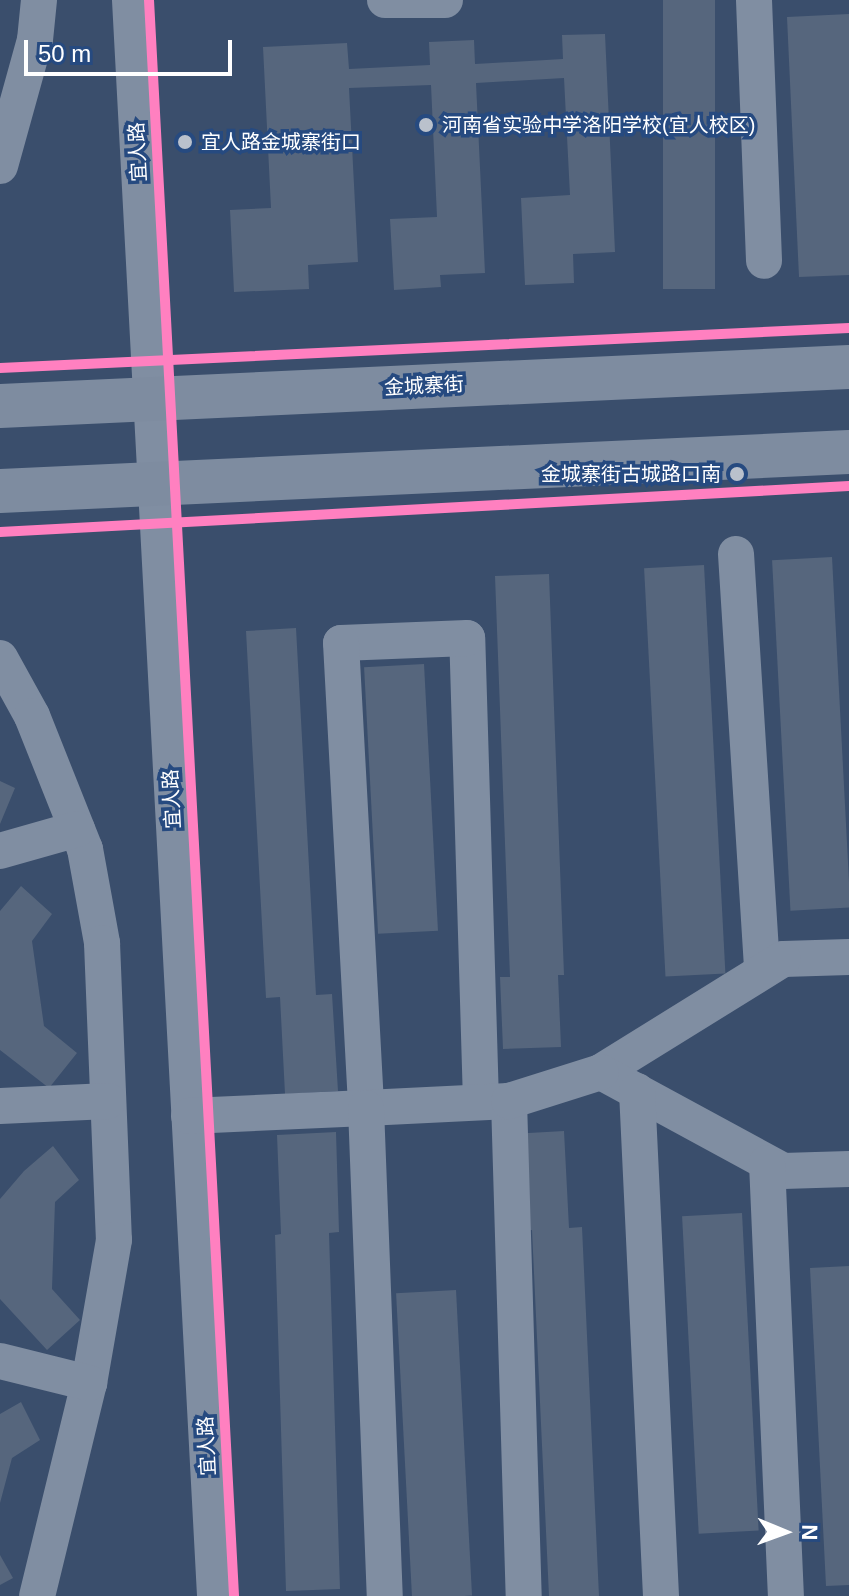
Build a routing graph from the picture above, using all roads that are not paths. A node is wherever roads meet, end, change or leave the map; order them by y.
1 (39, 0) edge
2 (130, 0) edge
3 (149, 0) edge
4 (385, 0) edge
5 (445, 0) edge
6 (754, 0) edge
7 (15, 52) edge
8 (0, 166) edge
9 (764, 261) dead end
10 (849, 367) edge
11 (158, 398) junction
12 (0, 406) edge
13 (849, 452) edge
14 (164, 483) junction
15 (0, 491) edge
16 (736, 554) dead end
17 (0, 658) edge
18 (77, 829) junction
19 (0, 851) edge
20 (849, 957) edge
21 (762, 971) junction
22 (601, 1072) junction
23 (637, 1091) junction
24 (108, 1101) junction
25 (495, 1102) junction
26 (0, 1106) edge
27 (366, 1108) junction
28 (198, 1116) junction
29 (767, 1163) junction
30 (849, 1169) edge
31 (0, 1361) edge
32 (89, 1383) junction
33 (37, 1596) edge
34 (215, 1596) edge
35 (234, 1596) edge
36 (385, 1596) edge
37 (524, 1596) edge
38 (661, 1596) edge
39 (786, 1596) edge

1 - 7 street
2 - 11 street, 宜人路
3 - 11 street, 宜人路
4 - 5 street
6 - 9 street
7 - 8 street
10 - 11 main road, 金城寨街
11 - 12 main road, 金城寨街
11 - 14 street, 宜人路
13 - 14 main road
14 - 15 main road
14 - 28 street, 宜人路
16 - 21 street
17 - 18 street
18 - 19 street
18 - 24 street
20 - 21 street
21 - 22 street
22 - 23 street
22 - 25 street
23 - 29 street
23 - 38 street
24 - 26 street
24 - 32 street
25 - 27 street
25 - 27 street
25 - 37 street
27 - 28 street
27 - 36 street
28 - 34 street, 宜人路
28 - 35 street, 宜人路
29 - 30 street
29 - 39 street
31 - 32 street
32 - 33 street

